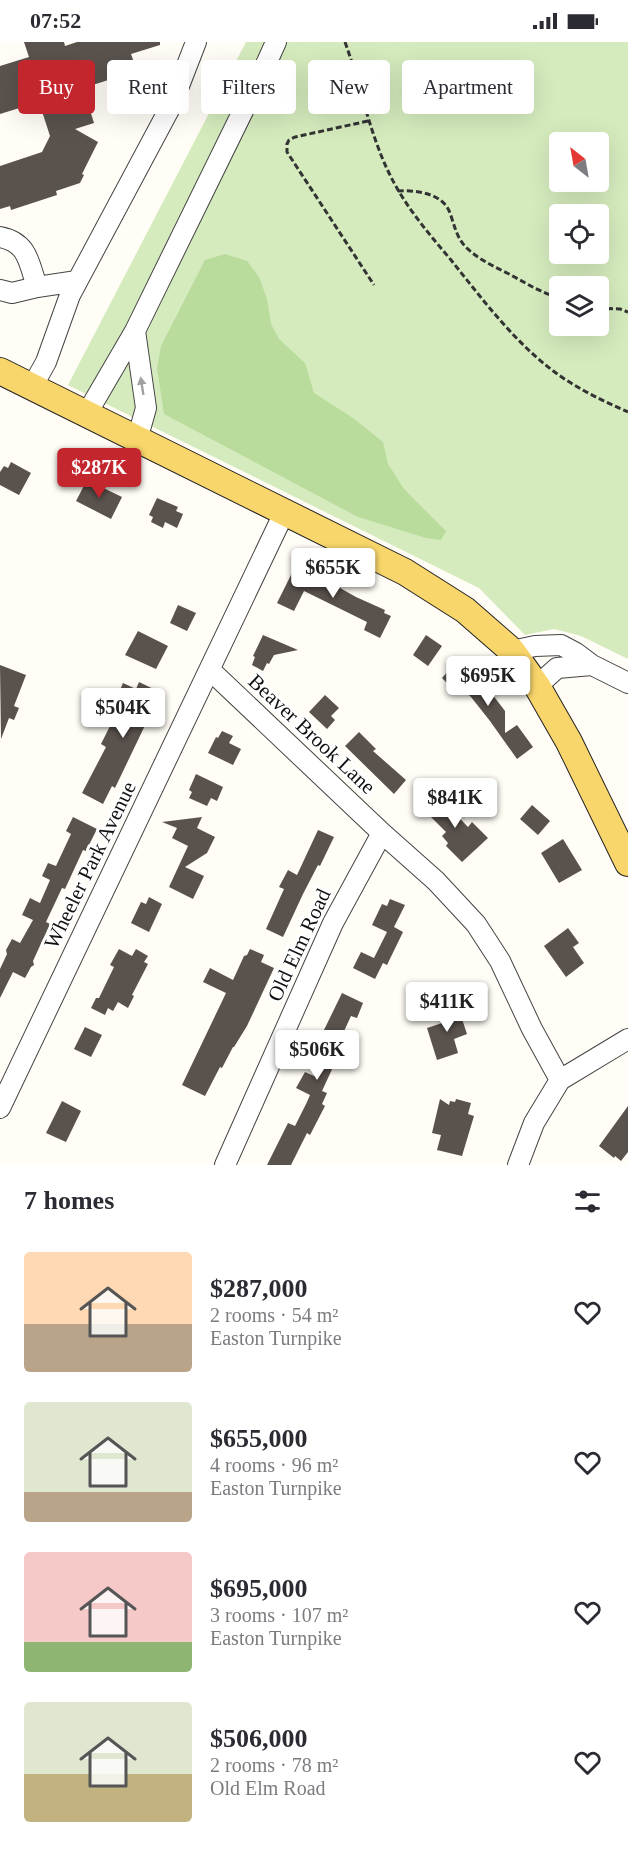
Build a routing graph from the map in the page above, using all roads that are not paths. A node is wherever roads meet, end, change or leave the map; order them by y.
1 (196, 42) edge
2 (276, 42) edge
3 (0, 237) edge
4 (77, 281) junction
5 (38, 287) junction
6 (0, 290) edge
7 (135, 331) junction
8 (0, 371) edge
9 (32, 387) junction
10 (86, 415) junction
11 (137, 440) junction
12 (284, 513) junction
13 (512, 651) junction
14 (592, 665) junction
15 (210, 670) junction
16 (628, 683) edge
17 (537, 686) junction
18 (382, 833) junction
19 (628, 863) edge
20 (628, 1039) edge
21 (560, 1080) junction
22 (0, 1108) edge
23 (234, 1144) junction
24 (207, 1165) edge
25 (225, 1165) edge
26 (518, 1165) edge

1 - 4 street
2 - 7 street
3 - 5 street
4 - 5 street
4 - 9 street
5 - 6 street
7 - 10 street
11 -> 7 street
8 - 9 main road
9 - 10 main road
10 - 11 main road
11 - 12 main road
12 - 13 main road
12 - 15 street, Wheeler Park Avenue
13 - 14 street
13 - 17 main road
14 - 16 street
14 - 17 street
15 - 18 street, Beaver Brook Lane
15 - 22 street, Wheeler Park Avenue
17 - 19 main road
18 - 21 street, Beaver Brook Lane
18 - 23 street, Old Elm Road
20 - 21 street
21 - 26 street
23 - 24 street, Old Elm Road
23 - 25 street, Old Elm Road

